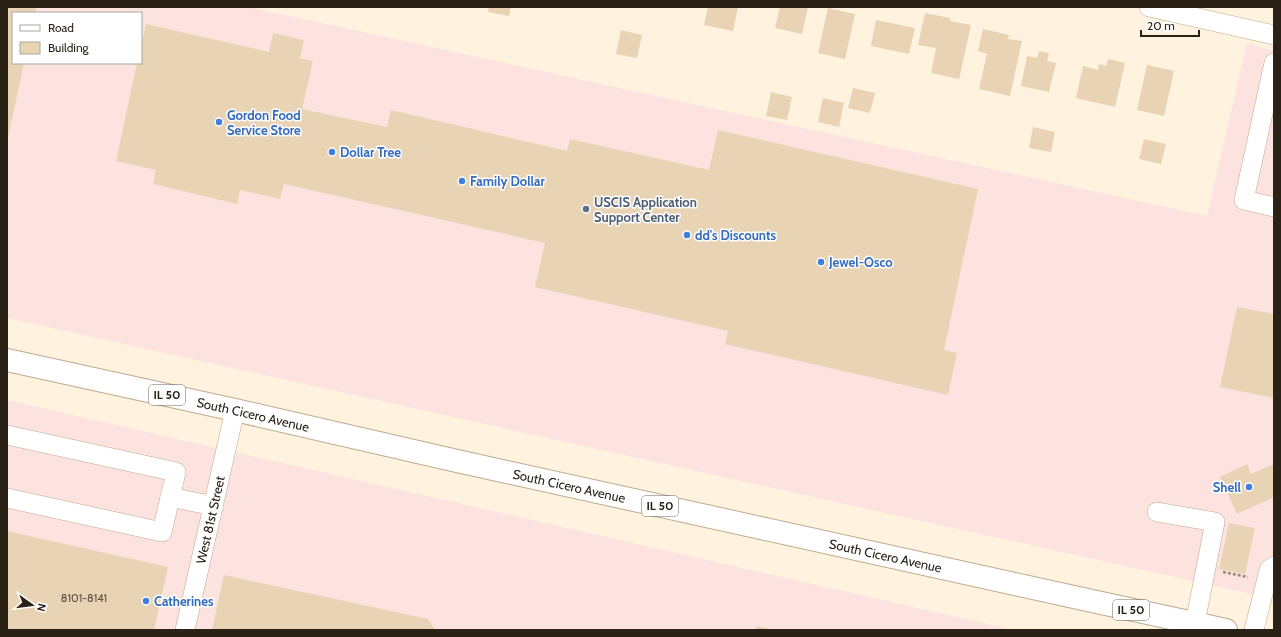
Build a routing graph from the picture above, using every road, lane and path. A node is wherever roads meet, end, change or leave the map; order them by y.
1 (1149, 7) edge
2 (1274, 35) edge
3 (1274, 63) edge
4 (1270, 98) edge
5 (1274, 207) edge
6 (7, 360) edge
7 (235, 410) junction
8 (7, 435) edge
9 (170, 497) junction
10 (7, 498) edge
11 (214, 506) junction
12 (1157, 512) dead end
13 (1274, 566) edge
14 (1219, 572) dead end
15 (1252, 578) dead end
16 (1195, 623) junction
17 (185, 630) edge
18 (1226, 630) edge
19 (1254, 630) edge

1 - 2 street
3 - 4 street
4 - 5 street
6 - 7 main road, South Cicero Avenue / IL 50
7 - 11 street, West 81st Street
7 - 16 main road, South Cicero Avenue / IL 50
8 - 9 street
9 - 10 street
9 - 11 street
11 - 17 street, West 81st Street
12 - 16 street
13 - 19 street
14 - 15 path
16 - 18 main road, South Cicero Avenue / IL 50

